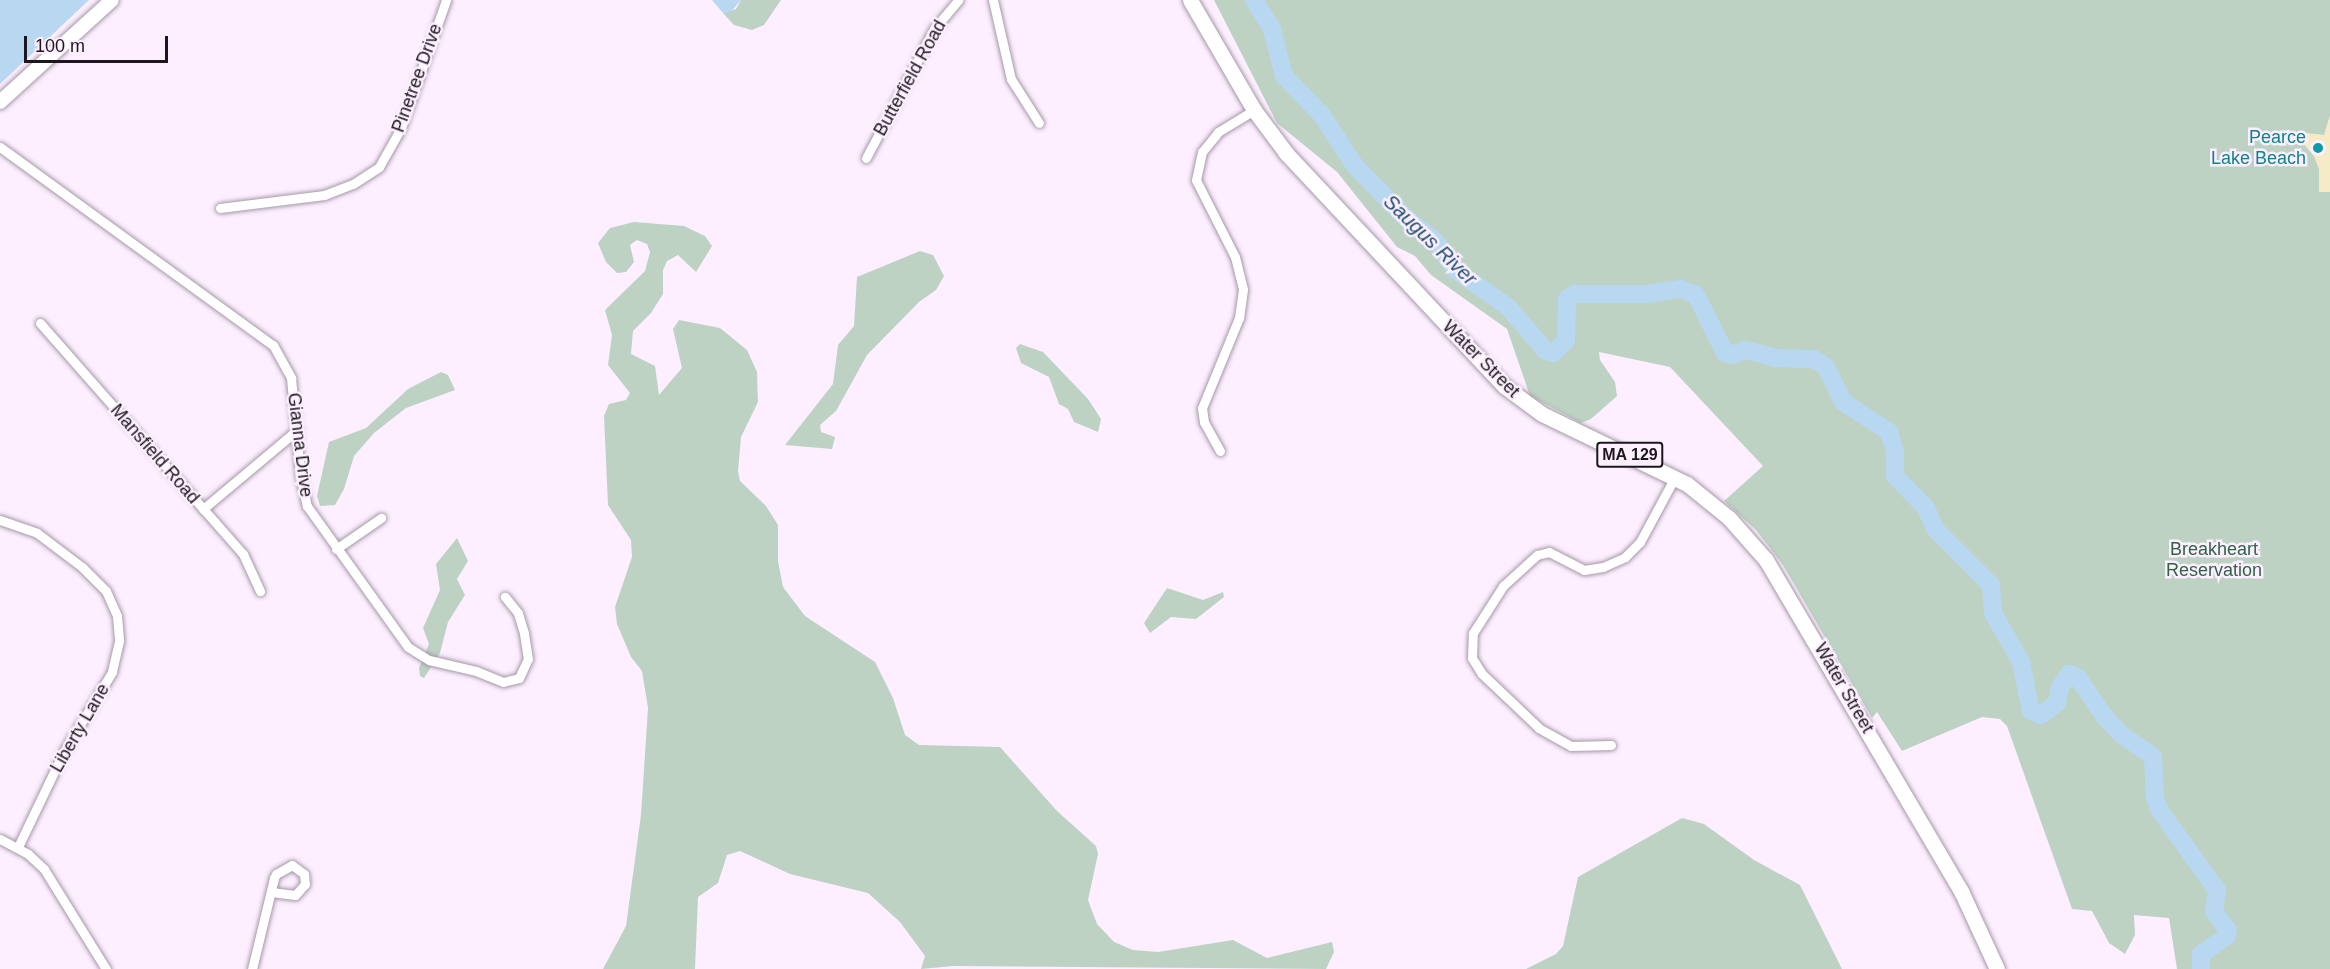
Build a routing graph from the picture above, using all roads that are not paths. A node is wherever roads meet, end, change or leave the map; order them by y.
1 (112, 0) edge
2 (446, 0) edge
3 (957, 0) edge
4 (993, 0) edge
5 (1190, 0) edge
6 (0, 102) edge
7 (1254, 110) junction
8 (1039, 123) dead end
9 (0, 147) edge
10 (866, 158) dead end
11 (220, 208) dead end
12 (39, 323) dead end
13 (297, 430) junction
14 (1220, 451) dead end
15 (1675, 477) junction
16 (203, 509) junction
17 (381, 518) dead end
18 (0, 520) edge
19 (336, 549) junction
20 (260, 591) dead end
21 (505, 597) dead end
22 (1611, 745) dead end
23 (0, 839) edge
24 (18, 847) junction
25 (271, 892) dead end
26 (105, 969) edge
27 (252, 969) edge
28 (1997, 969) edge

1 - 6 main road
2 - 11 street, Pinetree Drive
3 - 10 street, Butterfield Road
4 - 8 street
5 - 7 main road, Water Street / MA 129
7 - 14 street
7 - 15 main road, Water Street / MA 129
9 - 13 street, Gianna Drive
12 - 16 street, Mansfield Road
13 - 16 street
13 - 19 street, Gianna Drive
15 - 22 street
15 - 28 main road, Water Street / MA 129
16 - 20 street, Mansfield Road
17 - 19 street
18 - 24 street, Liberty Lane
19 - 21 street, Gianna Drive
23 - 24 street
24 - 26 street
25 - 27 street

